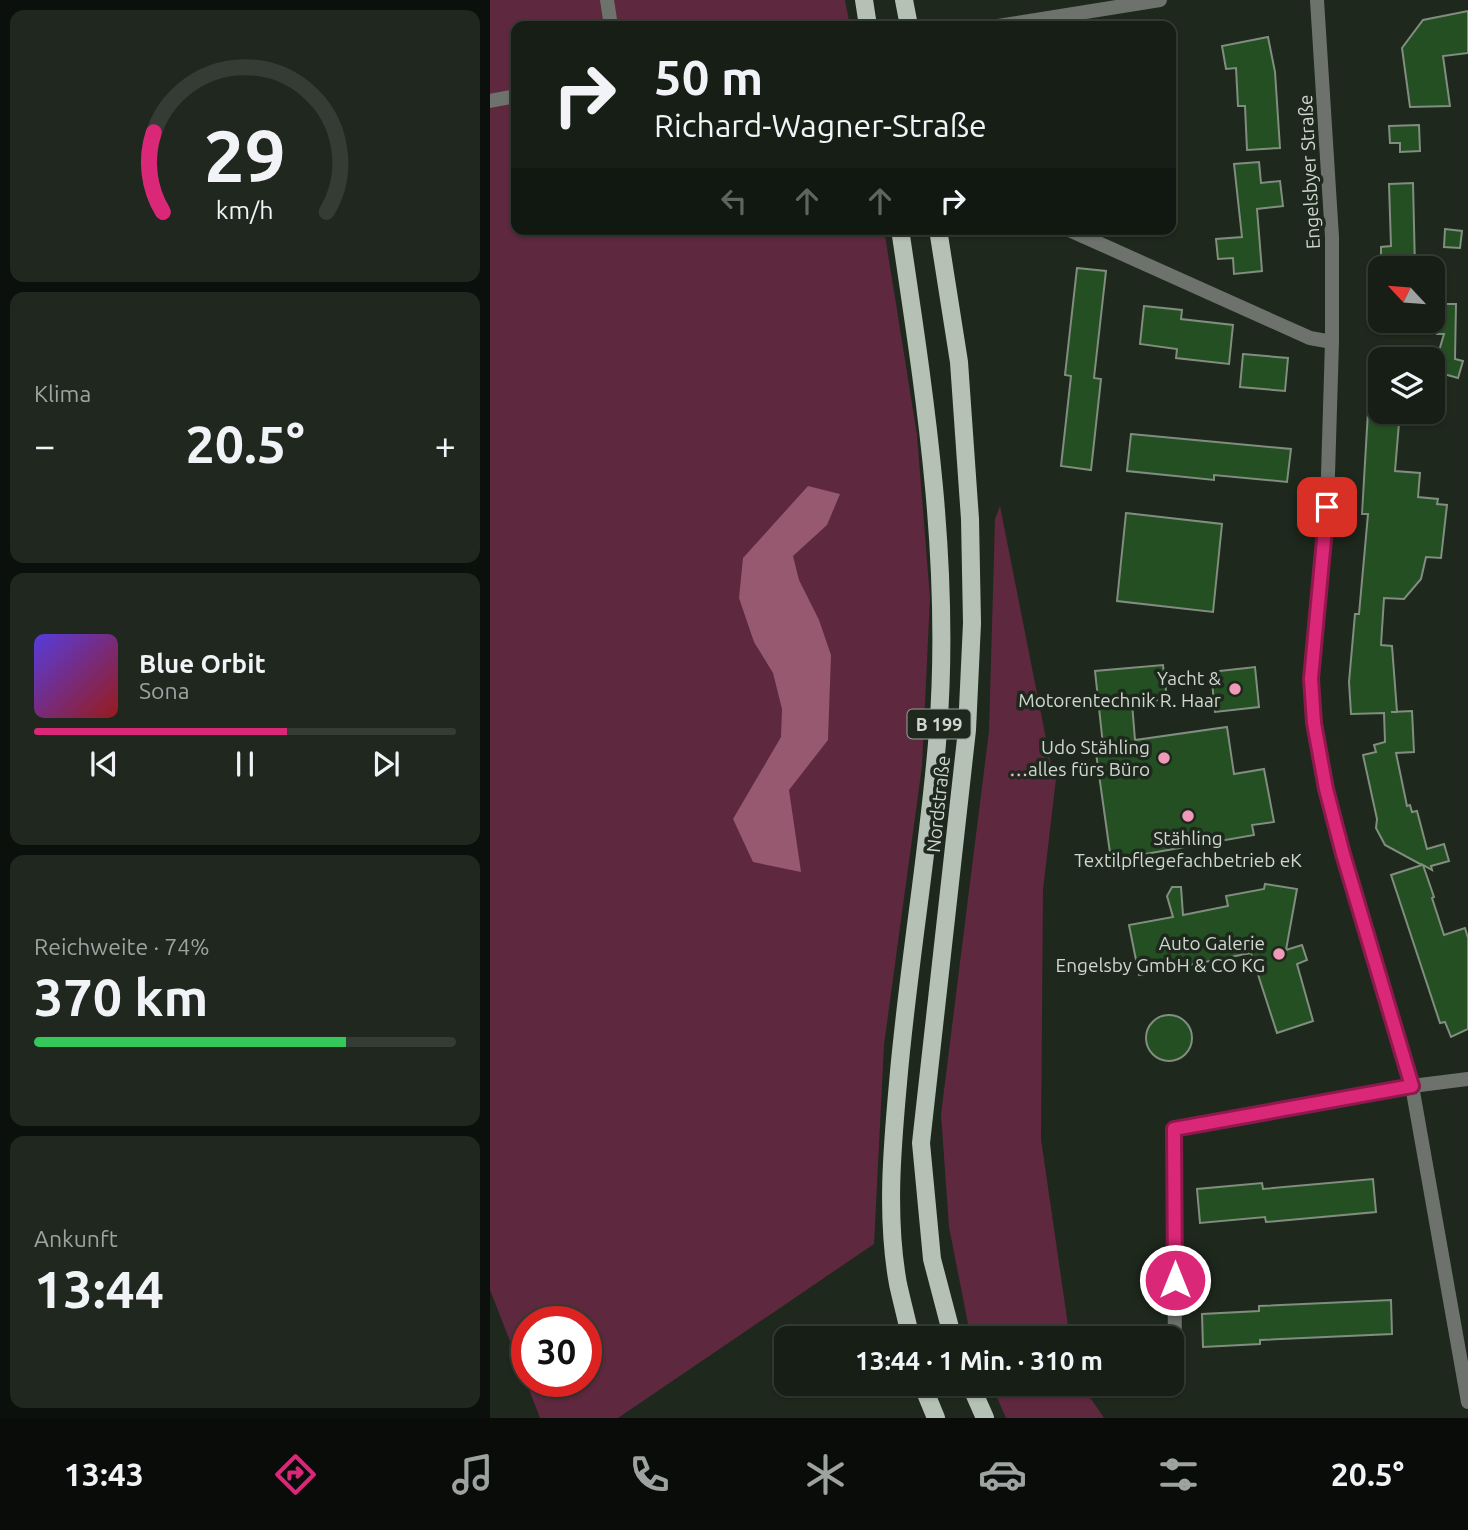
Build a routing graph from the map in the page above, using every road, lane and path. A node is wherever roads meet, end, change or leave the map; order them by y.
1 (607, 0) edge
2 (864, 0) edge
3 (904, 0) edge
4 (1160, 0) edge
5 (1317, 0) edge
6 (610, 21) edge
7 (867, 21) edge
8 (908, 21) edge
9 (1029, 21) edge
10 (511, 97) edge
11 (490, 101) edge
12 (901, 235) edge
13 (939, 235) edge
14 (1080, 235) edge
15 (1332, 342) junction
16 (1468, 1079) edge
17 (1412, 1086) junction
18 (908, 1326) edge
19 (950, 1326) edge
20 (1175, 1326) edge
21 (927, 1396) edge
22 (975, 1396) edge
23 (1468, 1402) edge
24 (936, 1418) edge
25 (985, 1418) edge

1 - 6 street
2 - 7 main road
3 - 8 main road
4 - 9 street
5 - 15 street, Engelsbyer Straße
10 - 11 street
12 - 18 main road, Nordstraße / B 199
13 - 19 main road, Nordstraße / B 199
14 - 15 street
15 - 17 street, Engelsbyer Straße
16 - 17 street
17 - 20 street
17 - 23 street, Engelsbyer Straße
21 - 24 main road
22 - 25 main road

